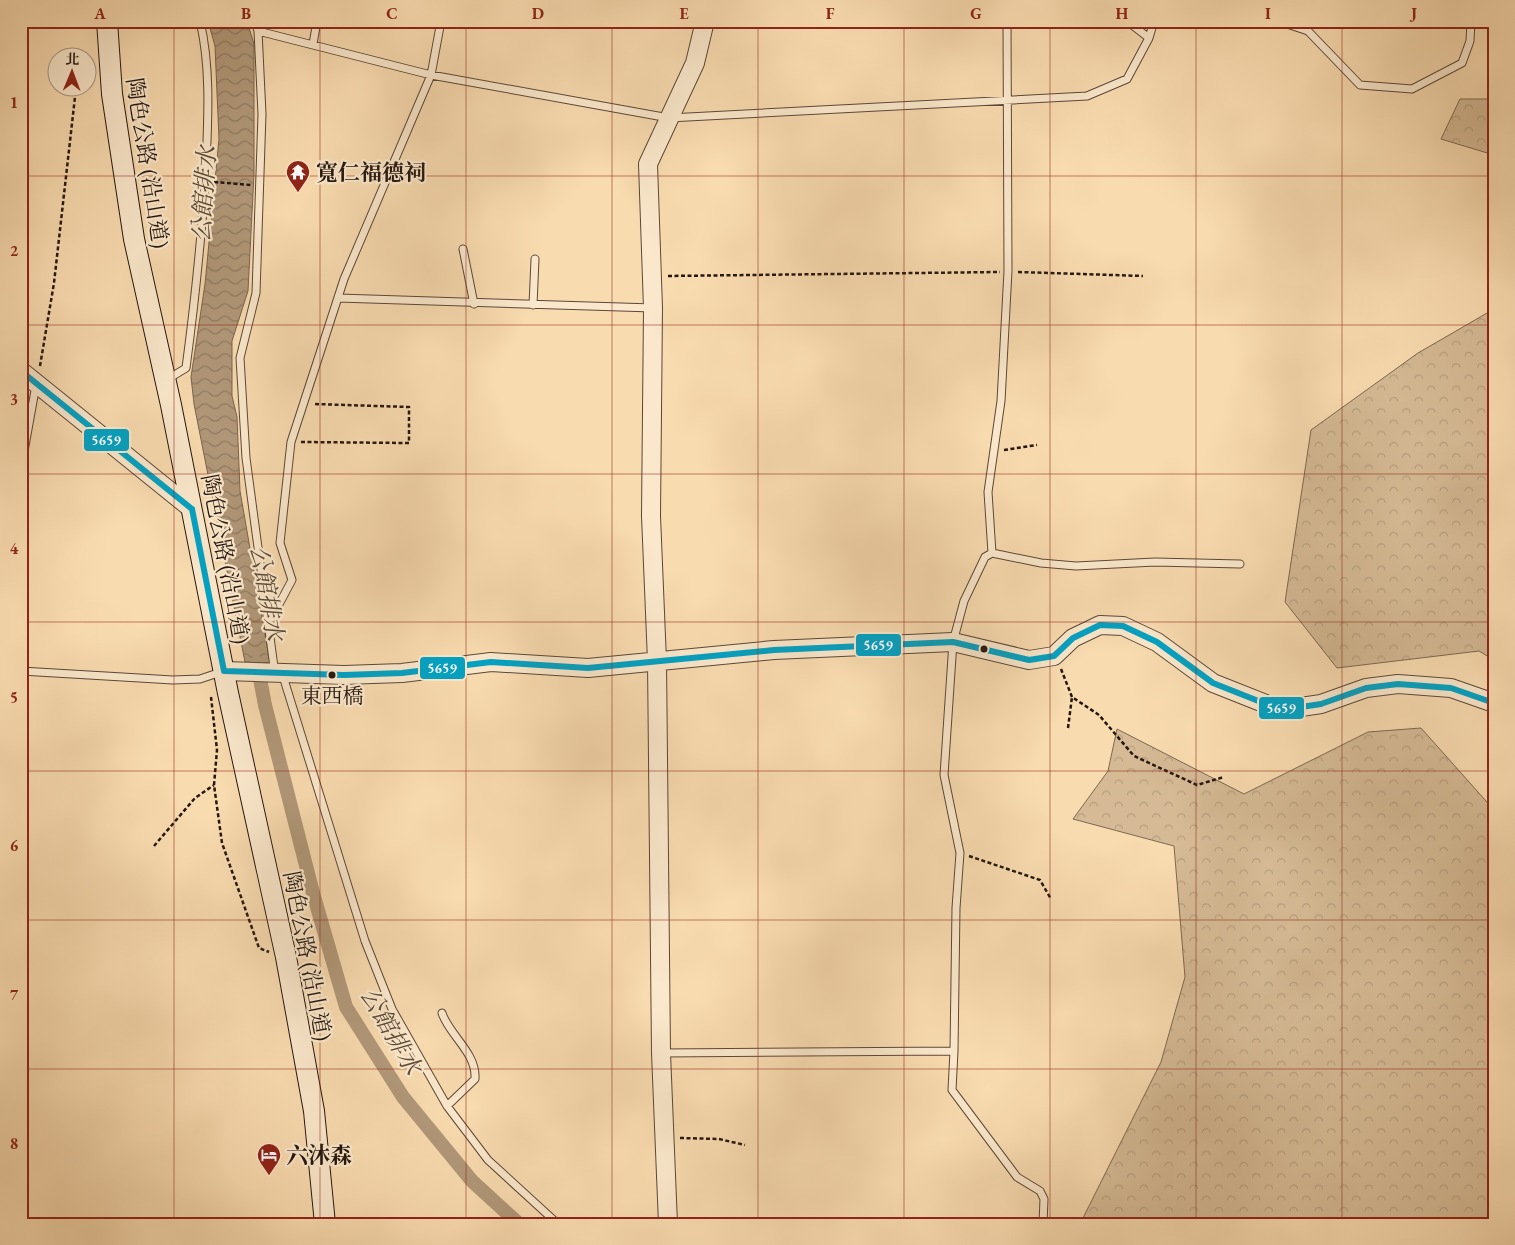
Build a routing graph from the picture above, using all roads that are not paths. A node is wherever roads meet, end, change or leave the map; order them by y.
1 (107, 21) edge
2 (200, 21) edge
3 (255, 21) edge
4 (317, 21) edge
5 (441, 21) edge
6 (705, 21) edge
7 (1007, 21) edge
8 (1127, 21) edge
9 (1154, 21) edge
10 (1278, 21) edge
11 (1471, 21) edge
12 (258, 31) junction
13 (1149, 38) junction
14 (313, 44) junction
15 (431, 75) junction
16 (1006, 101) junction
17 (669, 118) junction
18 (463, 249) dead end
19 (535, 259) dead end
20 (338, 298) junction
21 (474, 304) junction
22 (533, 305) junction
23 (653, 308) junction
24 (21, 371) edge
25 (165, 380) junction
26 (37, 382) junction
27 (21, 468) edge
28 (192, 510) junction
29 (992, 553) junction
30 (1240, 564) dead end
31 (269, 624) junction
32 (953, 642) junction
33 (657, 660) junction
34 (234, 671) junction
35 (21, 672) edge
36 (282, 673) junction
37 (1494, 703) edge
38 (442, 1013) dead end
39 (954, 1051) junction
40 (661, 1053) junction
41 (447, 1106) junction
42 (324, 1224) edge
43 (558, 1224) edge
44 (668, 1224) edge
45 (1043, 1224) edge

1 - 25 main road, 陶色公路 (沿山道)
2 - 25 lane
3 - 12 lane
4 - 14 lane
5 - 15 lane
6 - 17 street
7 - 16 lane
8 - 13 lane
9 - 13 lane
10 - 11 lane
12 - 14 lane
12 - 31 lane
13 - 16 lane
14 - 15 lane
15 - 17 lane
15 - 20 lane
16 - 17 lane
16 - 29 lane
17 - 23 street
18 - 21 lane
19 - 22 lane
20 - 21 lane
20 - 31 lane
21 - 22 lane
22 - 23 lane
23 - 33 street
24 - 26 street
25 - 28 main road, 陶色公路 (沿山道)
26 - 27 lane
26 - 28 street
28 - 34 main road, 陶色公路 (沿山道)
29 - 30 lane
29 - 32 lane
31 - 36 lane
32 - 33 street
32 - 37 street
32 - 39 lane
33 - 36 street
33 - 40 street
34 - 35 lane
34 - 36 street
34 - 42 main road, 陶色公路 (沿山道)
36 - 41 lane
38 - 41 lane
39 - 40 lane
39 - 45 lane
40 - 44 street
41 - 43 lane

